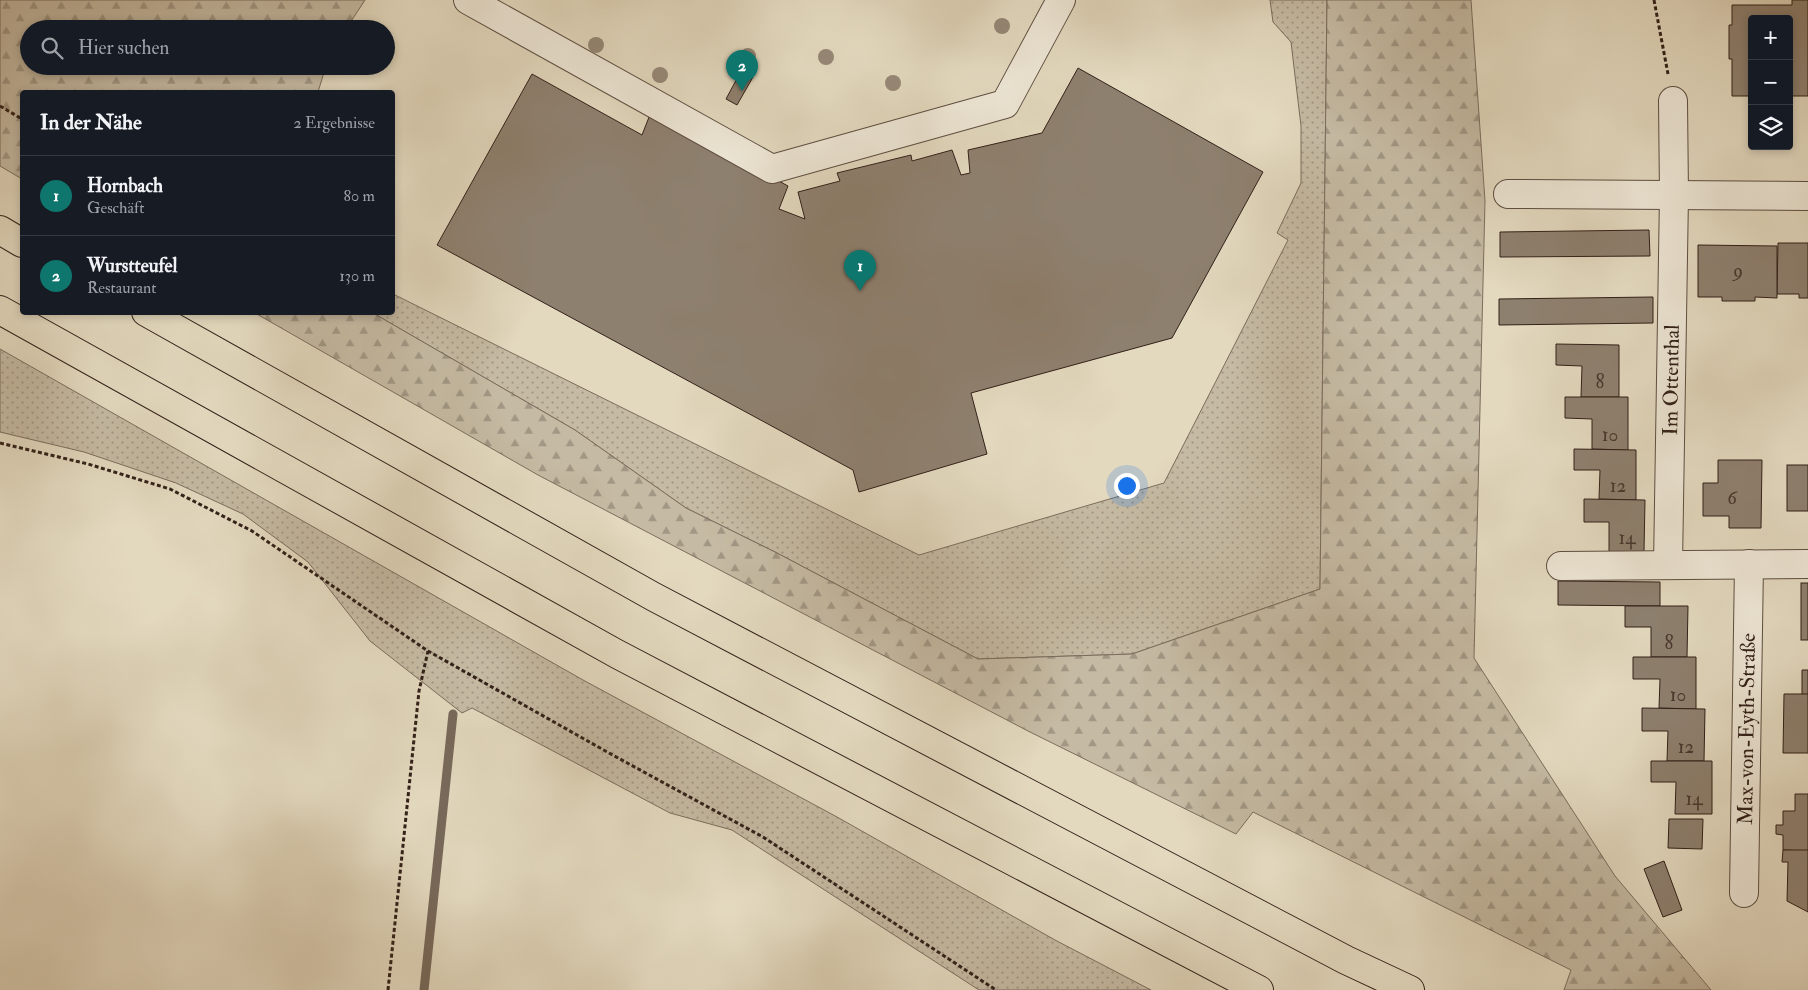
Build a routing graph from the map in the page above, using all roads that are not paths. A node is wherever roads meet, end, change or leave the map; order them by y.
1 (468, 0) edge
2 (1061, 0) edge
3 (1673, 101) road end
4 (1508, 194) dead end
5 (1674, 195) junction
6 (1808, 196) edge
7 (0, 230) edge
8 (20, 242) edge
9 (0, 310) edge
10 (151, 315) edge
11 (1748, 564) junction
12 (1808, 564) edge
13 (1668, 565) junction
14 (1561, 566) dead end
15 (1744, 893) dead end
16 (1259, 990) edge
17 (1410, 990) edge

1 - 2 street
3 - 5 street, Im Ottenthal
4 - 5 street
5 - 6 street
5 - 13 street, Im Ottenthal
7 - 8 highway
9 - 16 highway
10 - 17 highway
11 - 12 street
11 - 13 street
11 - 15 street, Max-von-Eyth-Straße
13 - 14 street

